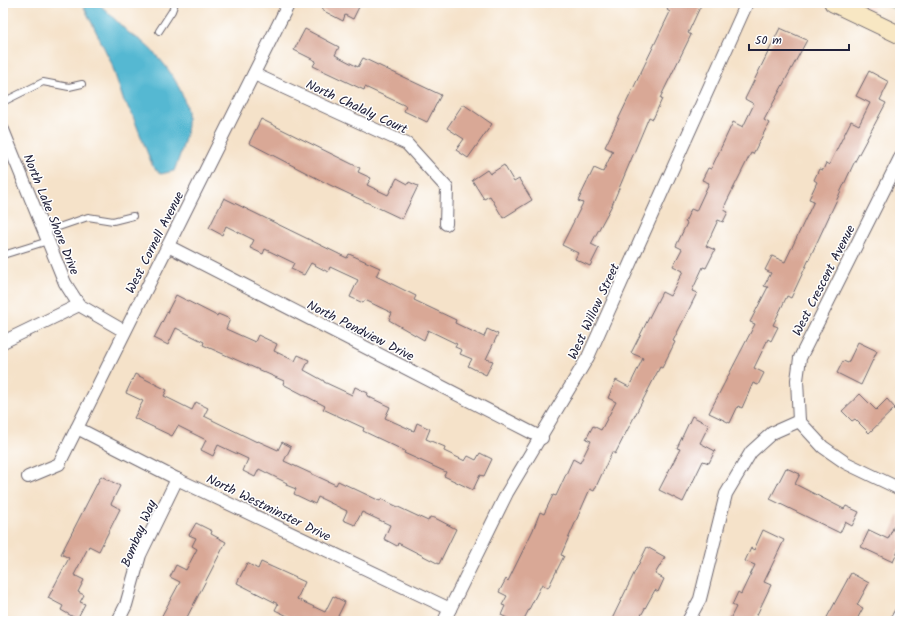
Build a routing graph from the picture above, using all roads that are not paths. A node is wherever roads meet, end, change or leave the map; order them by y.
1 (175, 3) edge
2 (289, 3) edge
3 (747, 3) edge
4 (834, 3) edge
5 (159, 31) dead end
6 (900, 35) edge
7 (254, 74) junction
8 (82, 84) dead end
9 (3, 102) edge
10 (3, 130) edge
11 (900, 158) edge
12 (133, 216) dead end
13 (446, 224) dead end
14 (46, 236) junction
15 (168, 246) junction
16 (3, 256) edge
17 (79, 305) junction
18 (124, 331) junction
19 (3, 342) edge
20 (799, 421) junction
21 (77, 428) junction
22 (542, 438) junction
23 (28, 477) dead end
24 (177, 479) junction
25 (900, 489) edge
26 (450, 609) junction
27 (900, 614) edge
28 (118, 621) edge
29 (444, 621) edge
30 (688, 621) edge
31 (896, 621) edge

1 - 5 lane
2 - 7 street, West Cornell Avenue
3 - 22 street, West Willow Street
4 - 6 main road
7 - 13 street, North Chalaly Court
7 - 15 street, West Cornell Avenue
8 - 9 lane
10 - 14 street, North Lake Shore Drive
11 - 20 street, West Crescent Avenue
12 - 14 lane
14 - 16 lane
14 - 17 street, North Lake Shore Drive
15 - 18 street, West Cornell Avenue
15 - 22 street, North Pondview Drive
17 - 18 street, North Lake Shore Drive
17 - 19 street
18 - 21 street, West Cornell Avenue
20 - 25 street
20 - 30 street
21 - 23 street, West Cornell Avenue
21 - 24 street, North Westminster Drive
22 - 26 street, West Willow Street
24 - 26 street, North Westminster Drive
24 - 28 street, Bombay Way
26 - 29 street, West Willow Street
27 - 31 street

